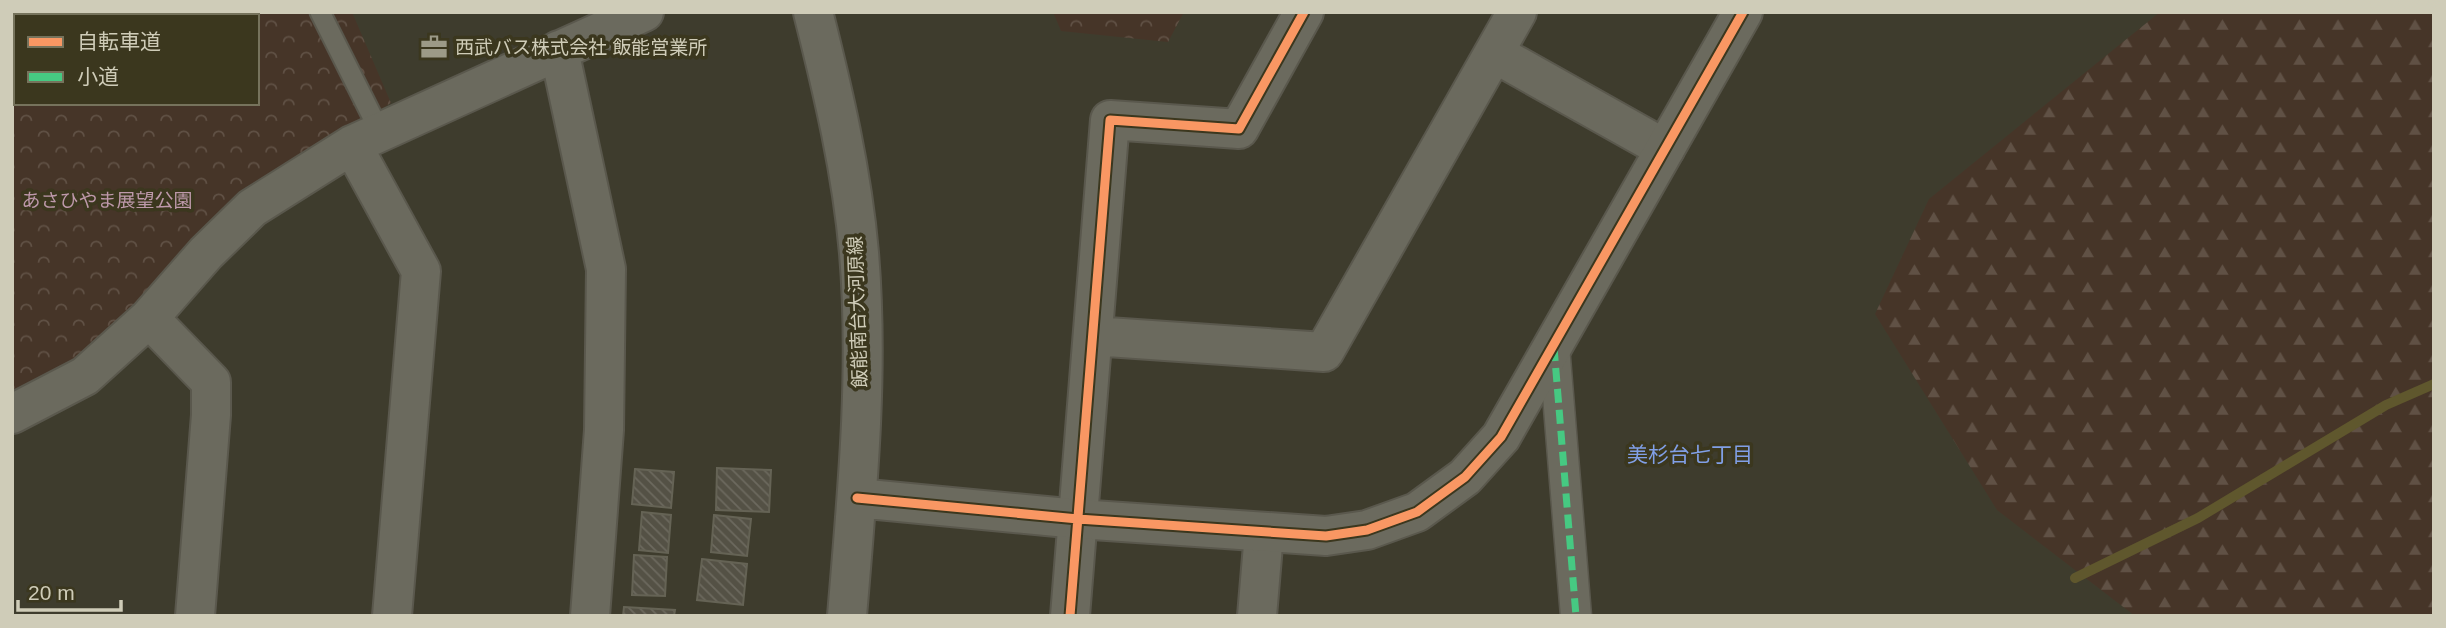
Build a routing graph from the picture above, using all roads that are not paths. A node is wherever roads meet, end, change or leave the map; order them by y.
1 (320, 12) edge
2 (644, 12) edge
3 (813, 12) edge
4 (1304, 12) edge
5 (1517, 12) edge
6 (1743, 12) edge
7 (559, 50) junction
8 (1494, 53) junction
9 (366, 138) junction
10 (1665, 149) junction
11 (149, 318) junction
12 (1093, 336) junction
13 (1554, 346) junction
14 (12, 414) edge
15 (856, 498) junction
16 (1078, 519) junction
17 (1264, 533) junction
18 (195, 616) edge
19 (391, 616) edge
20 (590, 616) edge
21 (847, 616) edge
22 (1070, 616) edge
23 (1257, 616) edge
24 (1576, 616) edge

1 - 9 lane
2 - 7 street
3 - 15 street, 飯能南台大河原線
4 - 12 street
5 - 8 street
6 - 10 street
7 - 9 street
7 - 20 street
8 - 10 street
8 - 12 street
9 - 11 street
9 - 19 street
10 - 13 street
11 - 14 street
11 - 18 street
12 - 16 street
13 - 17 street
13 - 24 street
15 - 16 street
15 - 21 street, 飯能南台大河原線
16 - 17 street
16 - 22 street
17 - 23 street

